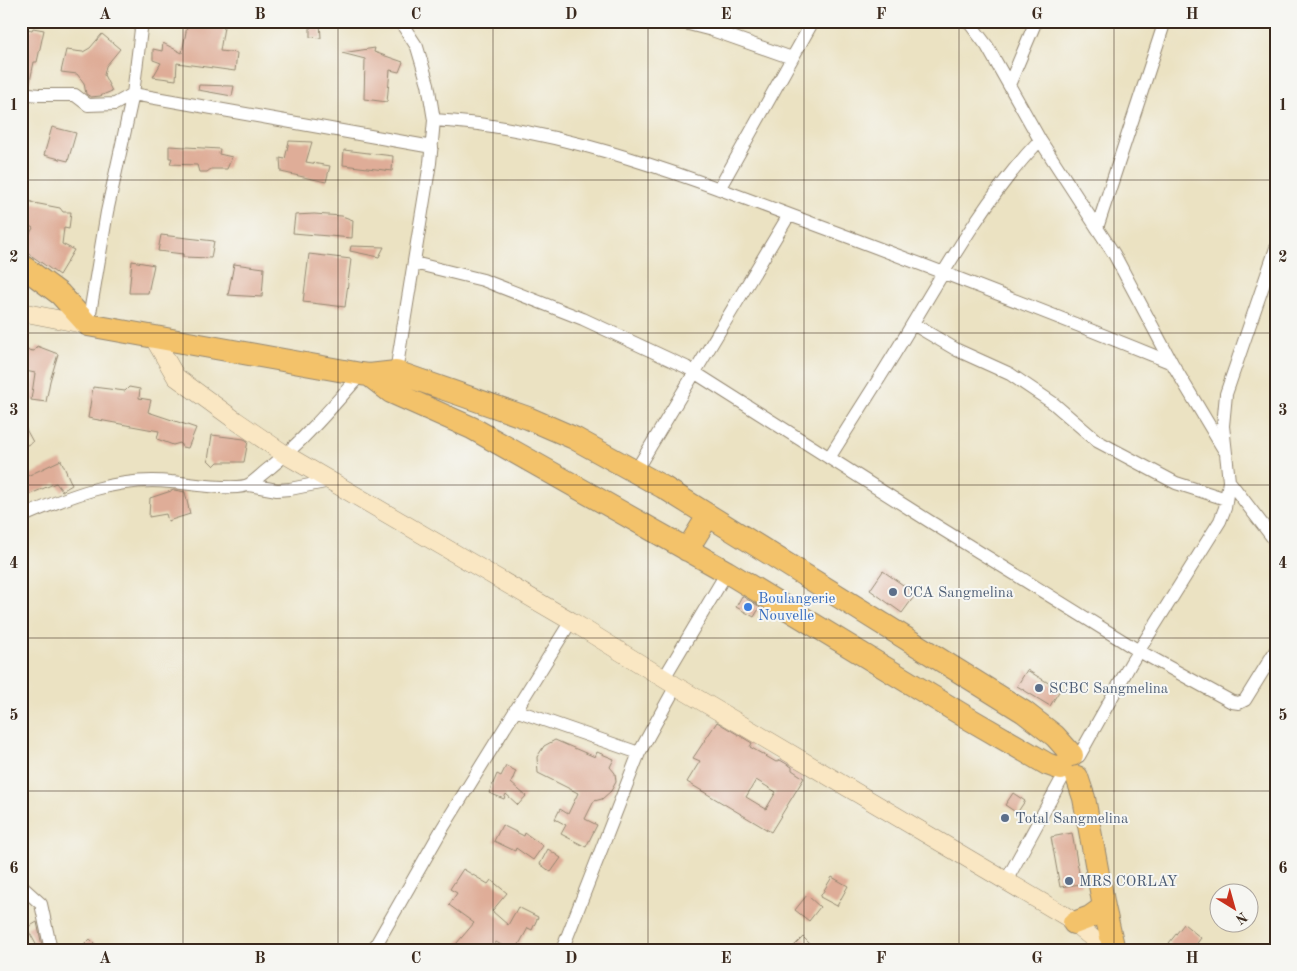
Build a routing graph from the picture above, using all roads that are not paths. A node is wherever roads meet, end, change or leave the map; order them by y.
1 (142, 21) edge
2 (400, 21) edge
3 (677, 21) edge
4 (813, 21) edge
5 (968, 21) edge
6 (1036, 21) edge
7 (1165, 21) edge
8 (792, 58) junction
9 (1009, 84) junction
10 (21, 93) edge
11 (133, 94) junction
12 (434, 120) junction
13 (1040, 140) junction
14 (432, 147) junction
15 (719, 189) junction
16 (789, 214) junction
17 (1097, 228) junction
18 (1276, 248) edge
19 (414, 263) junction
20 (21, 265) edge
21 (942, 272) junction
22 (21, 312) edge
23 (912, 324) junction
24 (88, 325) junction
25 (152, 335) junction
26 (1172, 362) junction
27 (695, 373) junction
28 (365, 375) junction
29 (394, 382) junction
30 (1226, 453) junction
31 (286, 455) junction
32 (829, 458) junction
33 (635, 472) junction
34 (330, 481) junction
35 (1229, 481) junction
36 (249, 485) junction
37 (1226, 499) junction
38 (708, 516) junction
39 (21, 517) edge
40 (1276, 542) edge
41 (687, 550) junction
42 (727, 572) junction
43 (572, 621) junction
44 (882, 623) junction
45 (1276, 650) edge
46 (1139, 651) junction
47 (865, 655) junction
48 (670, 682) junction
49 (516, 710) junction
50 (639, 753) junction
51 (1070, 766) junction
52 (1006, 881) junction
53 (21, 886) edge
54 (1104, 907) junction
55 (1074, 923) junction
56 (51, 950) edge
57 (372, 950) edge
58 (562, 950) edge
59 (1104, 950) edge
60 (1114, 950) edge

1 - 11 street
2 - 12 street
3 - 8 street
4 - 8 street
5 - 9 street
6 - 9 street
7 - 17 street
8 - 15 street
9 - 13 street
10 - 11 street
11 - 14 street
11 - 24 street
12 - 14 street
12 - 15 street
13 - 17 street
13 - 21 street
14 - 19 street
15 - 16 street
16 - 21 street
16 - 27 street
17 - 26 street
18 - 30 street
19 - 27 street
19 - 29 street
20 - 24 highway
21 - 23 street
21 - 26 street
22 - 24 street
23 - 32 street
23 - 37 street
24 - 25 highway
25 - 28 highway
25 - 31 street
26 - 30 street
27 - 32 street
27 - 33 street
28 - 29 highway
28 - 31 street
29 - 33 highway
29 - 41 highway
30 - 35 street
31 - 34 street
31 - 36 street
32 - 46 street
33 - 38 highway
34 - 36 street
34 - 43 street
35 - 37 street
35 - 40 street
36 - 39 street
37 - 46 street
38 - 41 highway
38 - 44 highway
41 - 42 highway
42 - 47 highway
42 - 48 street
43 - 48 street
43 - 49 street
44 - 47 highway
44 - 51 highway
45 - 46 street
46 - 51 street
47 - 51 highway
48 - 50 street
48 - 52 street
49 - 50 street
49 - 57 street
50 - 58 street
51 - 52 street
51 - 54 highway
52 - 55 street
53 - 56 street
54 - 55 highway
54 - 60 highway
55 - 59 street

